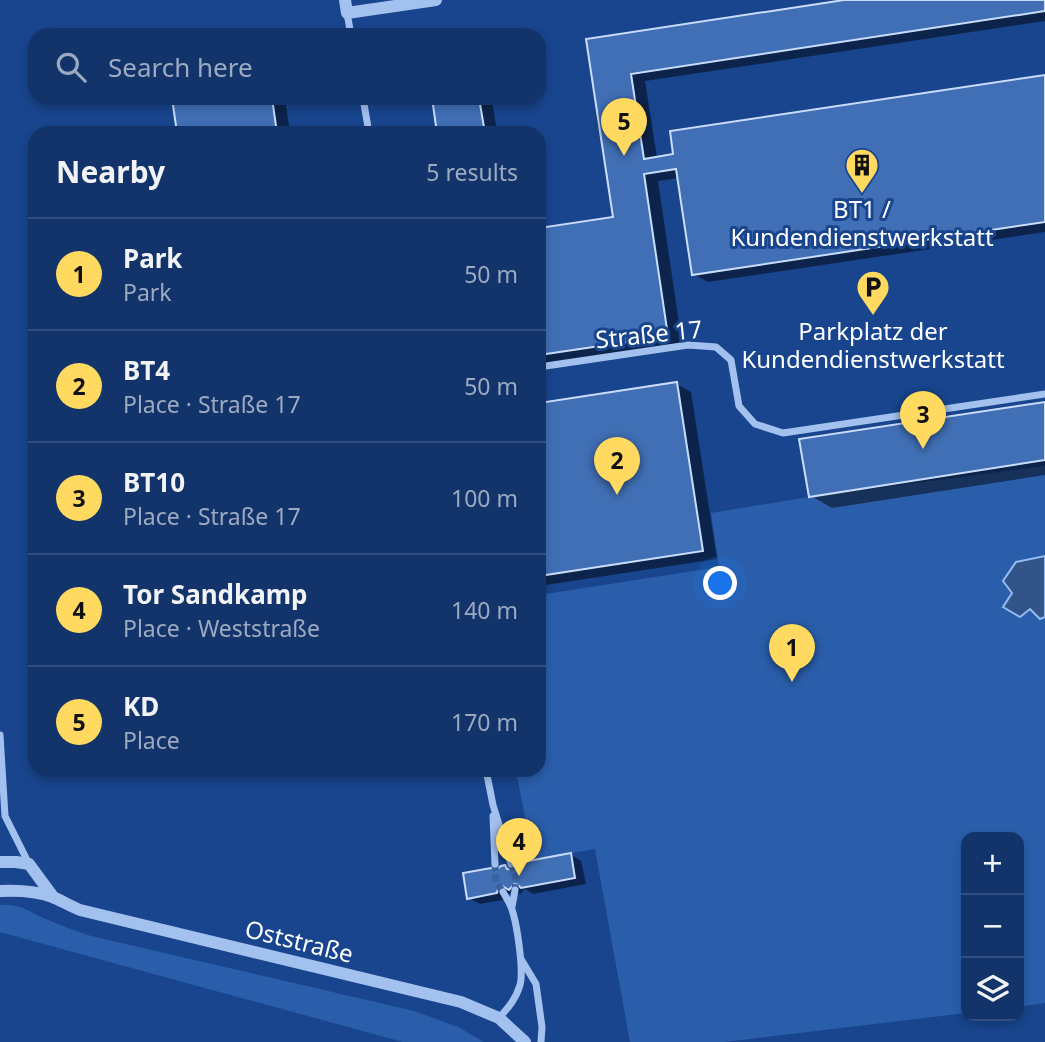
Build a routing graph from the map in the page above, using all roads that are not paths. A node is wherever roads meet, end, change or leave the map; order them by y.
1 (436, 0) edge
2 (346, 6) edge
3 (350, 28) edge
4 (364, 105) edge
5 (368, 126) edge
6 (546, 367) edge
7 (1045, 394) edge
8 (0, 735) edge
9 (487, 777) edge
10 (493, 805) junction
11 (0, 862) edge
12 (29, 864) junction
13 (495, 864) tunnel mouth
14 (511, 864) tunnel mouth
15 (515, 890) tunnel mouth
16 (0, 891) edge
17 (503, 892) tunnel mouth
18 (54, 898) junction
19 (512, 908) junction
20 (521, 958) junction
21 (499, 1018) junction
22 (525, 1042) edge
23 (541, 1042) edge

1 - 2 street
2 - 3 street
4 - 5 street
6 - 7 street, Straße 17
8 - 12 street
9 - 10 street
10 - 13 street
10 - 14 street
11 - 12 street
12 - 18 street
15 - 19 street
16 - 18 street, Oststraße
17 - 19 street
18 - 21 street, Oststraße
19 - 20 street
20 - 21 street
20 - 23 street
21 - 22 street, Oststraße

